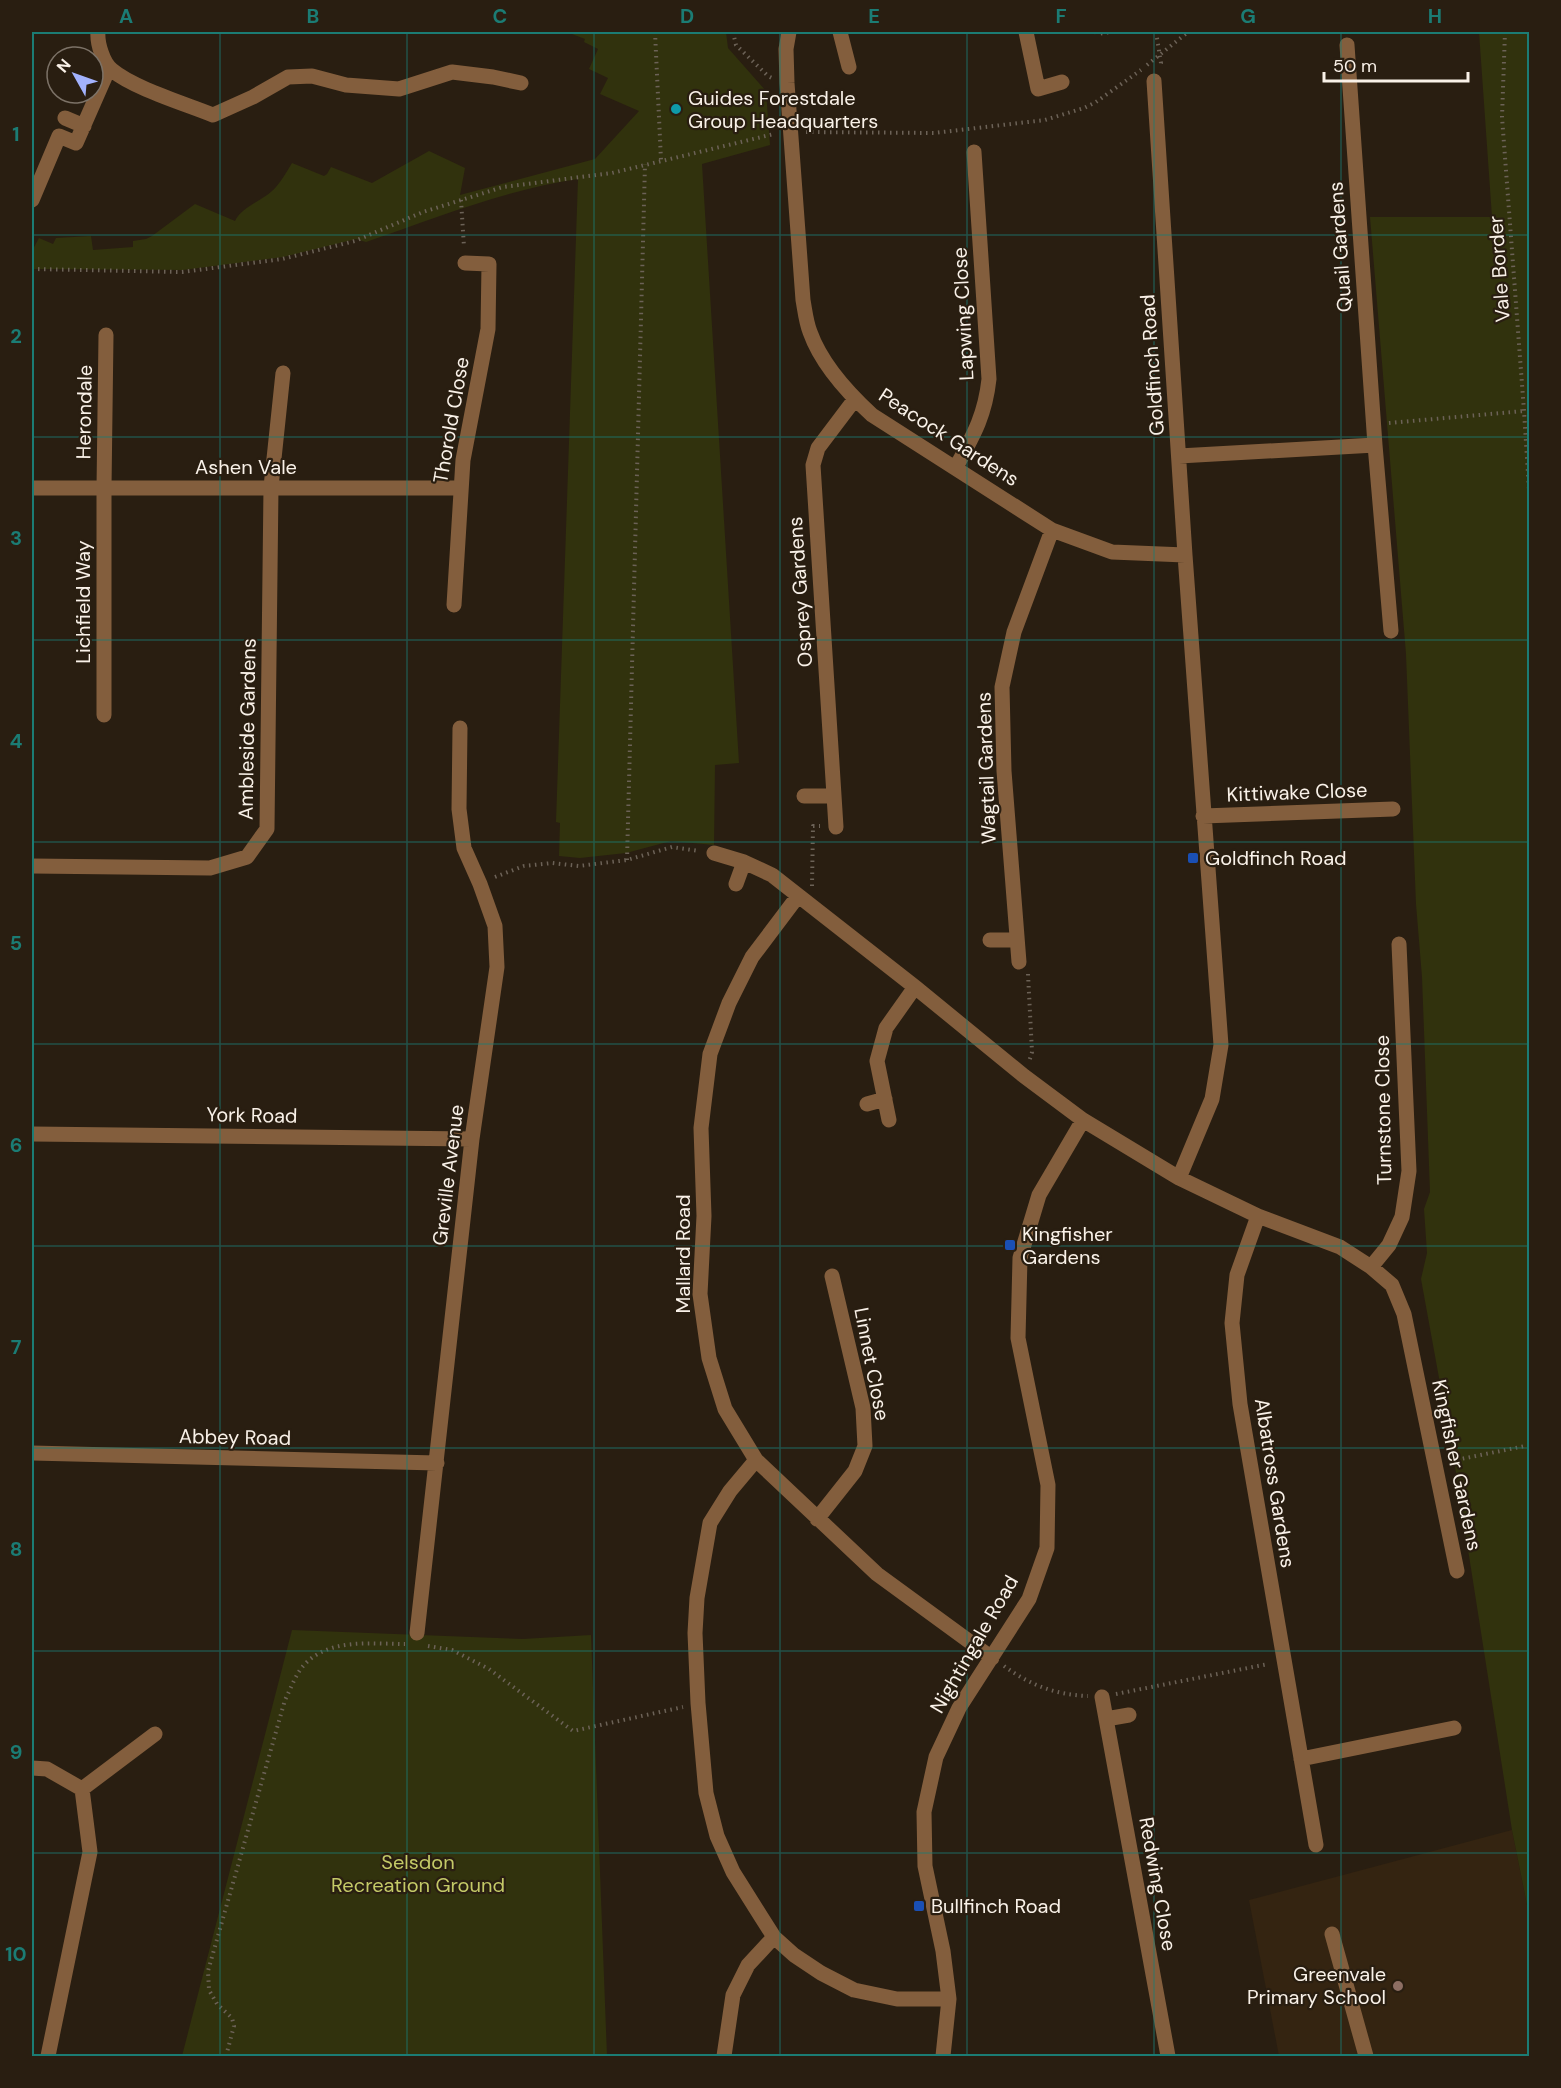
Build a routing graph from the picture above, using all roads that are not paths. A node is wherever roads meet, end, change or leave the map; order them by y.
1 (98, 32) edge
2 (789, 32) edge
3 (840, 32) edge
4 (1026, 32) edge
5 (1347, 45) dead end
6 (109, 68) junction
7 (849, 68) dead end
8 (1154, 81) road end
9 (1062, 82) dead end
10 (522, 83) dead end
11 (65, 118) dead end
12 (84, 126) junction
13 (974, 152) dead end
14 (32, 200) edge
15 (465, 263) road end
16 (106, 335) dead end
17 (283, 373) dead end
18 (855, 399) junction
19 (1375, 445) junction
20 (1179, 456) junction
21 (956, 467) junction
22 (271, 487) junction
23 (32, 488) edge
24 (104, 488) junction
25 (460, 488) junction
26 (1052, 530) junction
27 (1185, 555) junction
28 (454, 605) dead end
29 (1391, 631) dead end
30 (104, 715) dead end
31 (460, 728) dead end
32 (804, 796) dead end
33 (834, 796) junction
34 (1393, 809) dead end
35 (1203, 816) junction
36 (836, 827) road end
37 (714, 853) road end
38 (744, 862) junction
39 (32, 866) edge
40 (736, 884) dead end
41 (798, 896) junction
42 (990, 940) dead end
43 (1017, 940) junction
44 (1399, 944) dead end
45 (1019, 962) road end
46 (915, 987) junction
47 (885, 1099) junction
48 (867, 1104) dead end
49 (889, 1120) dead end
50 (1083, 1120) junction
51 (32, 1134) edge
52 (472, 1139) junction
53 (1179, 1178) junction
54 (1258, 1216) junction
55 (1371, 1267) junction
56 (832, 1276) dead end
57 (32, 1453) edge
58 (756, 1461) junction
59 (437, 1463) junction
60 (817, 1519) junction
61 (1457, 1571) dead end
62 (416, 1639) road end
63 (993, 1658) junction
64 (1102, 1697) road end
65 (1129, 1715) dead end
66 (1106, 1719) junction
67 (1454, 1728) dead end
68 (155, 1734) dead end
69 (1301, 1759) junction
70 (32, 1768) edge
71 (82, 1789) junction
72 (1316, 1845) dead end
73 (1332, 1934) dead end
74 (774, 1937) junction
75 (949, 1999) junction
76 (48, 2056) edge
77 (724, 2056) edge
78 (943, 2056) edge
79 (1168, 2056) edge
80 (1366, 2056) edge

1 - 6 street
2 - 18 street, Peacock Gardens
3 - 7 street
4 - 9 street
5 - 19 street, Quail Gardens
6 - 10 street
6 - 12 street
8 - 20 street, Goldfinch Road
11 - 12 street
12 - 14 street
13 - 21 street, Lapwing Close
15 - 25 street, Thorold Close
16 - 24 street, Herondale
17 - 22 street, Ambleside Gardens
18 - 21 street, Peacock Gardens
18 - 33 street, Osprey Gardens
19 - 20 street
19 - 29 street, Quail Gardens
20 - 27 street, Goldfinch Road
21 - 26 street, Peacock Gardens
22 - 24 street, Ashen Vale
22 - 25 street, Ashen Vale
22 - 39 street, Ambleside Gardens
23 - 24 street, Ashen Vale
24 - 30 street, Lichfield Way
25 - 28 street, Thorold Close
26 - 27 street, Peacock Gardens
26 - 43 street, Wagtail Gardens
27 - 35 street, Goldfinch Road
31 - 52 street, Greville Avenue
32 - 33 street
33 - 36 street, Osprey Gardens
34 - 35 street, Kittiwake Close
35 - 53 street, Goldfinch Road
37 - 38 street, Kingfisher Gardens
38 - 40 street
38 - 41 street, Kingfisher Gardens
41 - 46 street, Kingfisher Gardens
41 - 58 street, Mallard Road
42 - 43 street
43 - 45 street, Wagtail Gardens
44 - 55 street, Turnstone Close
46 - 47 street
46 - 50 street, Kingfisher Gardens
47 - 48 street
47 - 49 street
50 - 53 street, Kingfisher Gardens
50 - 63 street, Nightingale Road
51 - 52 street, York Road
52 - 59 street, Greville Avenue
53 - 54 street, Kingfisher Gardens
54 - 55 street, Kingfisher Gardens
54 - 69 street, Albatross Gardens
55 - 61 street, Kingfisher Gardens
56 - 60 street, Linnet Close
57 - 59 street, Abbey Road
58 - 60 street, Mallard Road
58 - 74 street
59 - 62 street, Greville Avenue
60 - 63 street, Mallard Road
63 - 75 street, Nightingale Road
64 - 66 street, Redwing Close
65 - 66 street
66 - 79 street, Redwing Close
67 - 69 street
68 - 71 street
69 - 72 street, Albatross Gardens
70 - 71 street
71 - 76 street
73 - 80 street
74 - 75 street
74 - 77 street
75 - 78 street, Nightingale Road

